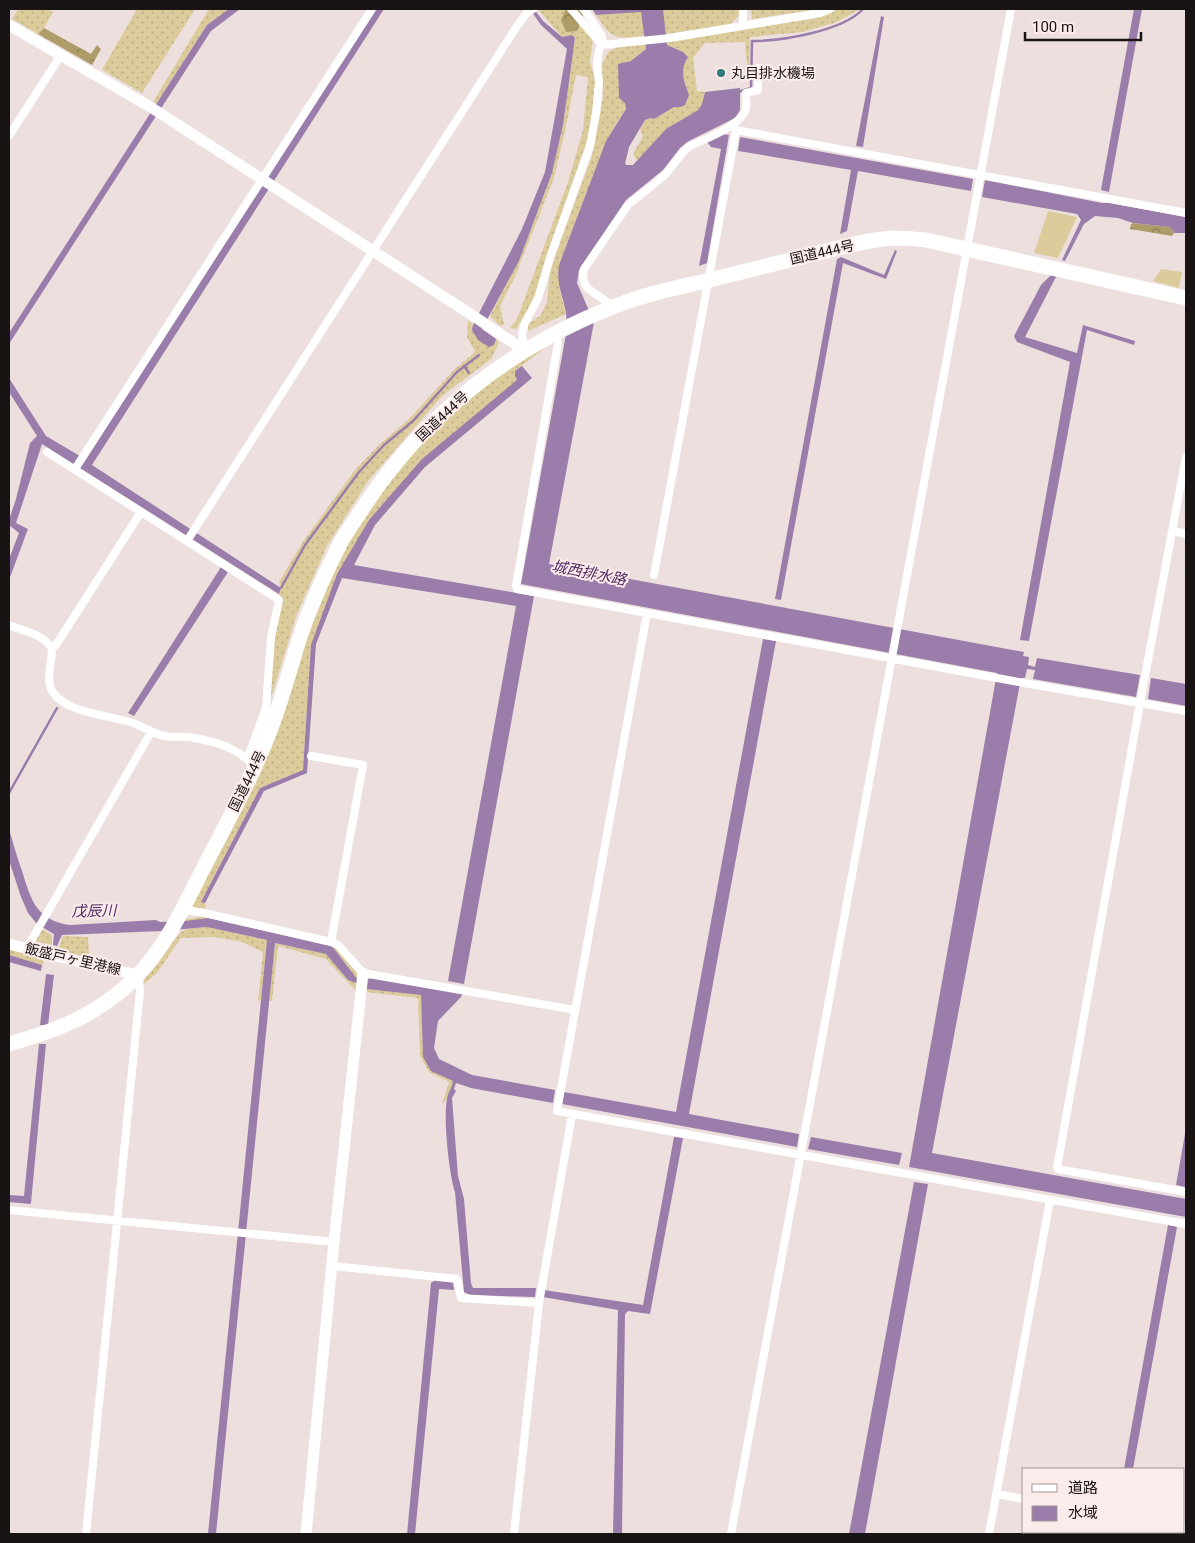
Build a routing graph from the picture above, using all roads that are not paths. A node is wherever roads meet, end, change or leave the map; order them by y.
1 (372, 9) edge
2 (571, 9) edge
3 (584, 9) edge
4 (743, 9) edge
5 (830, 9) edge
6 (1011, 9) edge
7 (530, 11) edge
8 (9, 25) edge
9 (743, 25) junction
10 (602, 45) junction
11 (61, 55) junction
12 (758, 68) dead end
13 (734, 128) junction
14 (9, 136) edge
15 (980, 174) junction
16 (267, 182) junction
17 (1186, 213) edge
18 (968, 249) junction
19 (373, 251) junction
20 (708, 280) junction
21 (1186, 298) edge
22 (607, 309) junction
23 (557, 333) junction
24 (524, 350) junction
25 (47, 452) dead end
26 (1186, 458) edge
27 (75, 469) junction
28 (141, 512) junction
29 (1173, 532) junction
30 (1186, 534) edge
31 (187, 541) junction
32 (654, 575) dead end
33 (647, 613) junction
34 (9, 625) edge
35 (52, 648) junction
36 (892, 656) junction
37 (1140, 703) junction
38 (1186, 711) edge
39 (151, 732) junction
40 (311, 756) dead end
41 (251, 763) junction
42 (183, 910) junction
43 (331, 942) junction
44 (9, 944) edge
45 (27, 948) junction
46 (363, 973) junction
47 (138, 974) junction
48 (575, 1010) junction
49 (9, 1044) edge
50 (572, 1115) junction
51 (801, 1155) junction
52 (1186, 1192) edge
53 (1050, 1200) junction
54 (9, 1210) edge
55 (117, 1221) junction
56 (1186, 1224) edge
57 (334, 1242) junction
58 (333, 1266) junction
59 (539, 1303) junction
60 (996, 1494) junction
61 (1022, 1499) edge
62 (86, 1534) edge
63 (306, 1534) edge
64 (514, 1534) edge
65 (731, 1534) edge
66 (989, 1534) edge

1 - 16 street
2 - 10 street
3 - 10 street
4 - 9 street
5 - 9 street
6 - 15 street
7 - 19 street
8 - 11 street
9 - 10 street
10 - 24 street
11 - 14 street
11 - 16 street
12 - 13 street
13 - 15 street
13 - 20 street
13 - 22 street
15 - 17 street
15 - 18 street
16 - 19 street
16 - 27 street
18 - 20 highway, 国道444号
18 - 21 highway, 国道444号
18 - 36 street
19 - 24 street
19 - 31 street
20 - 22 highway, 国道444号
20 - 32 street
22 - 23 highway, 国道444号
23 - 24 highway, 国道444号
23 - 33 street
24 - 41 highway, 国道444号
25 - 27 street
26 - 29 street
27 - 28 street
28 - 31 street
28 - 35 street
29 - 30 street
29 - 37 street
31 - 41 street
33 - 36 street
33 - 48 street
34 - 35 street
35 - 39 street
36 - 37 street
36 - 51 street
37 - 38 street
37 - 52 street
39 - 41 street
39 - 45 street
40 - 43 street
41 - 42 highway, 国道444号
42 - 43 street
42 - 47 highway, 国道444号
43 - 46 street
44 - 45 street, 飯盛戸ヶ里港線
45 - 47 street, 飯盛戸ヶ里港線
46 - 48 street
46 - 57 street
47 - 49 highway, 国道444号
47 - 55 street
48 - 50 street
50 - 51 street
50 - 59 street
51 - 53 street
51 - 65 street
53 - 56 street
53 - 60 street
54 - 55 street
55 - 57 street
55 - 62 street
57 - 58 street
58 - 59 street
58 - 63 street
59 - 64 street
60 - 61 street
60 - 66 street

